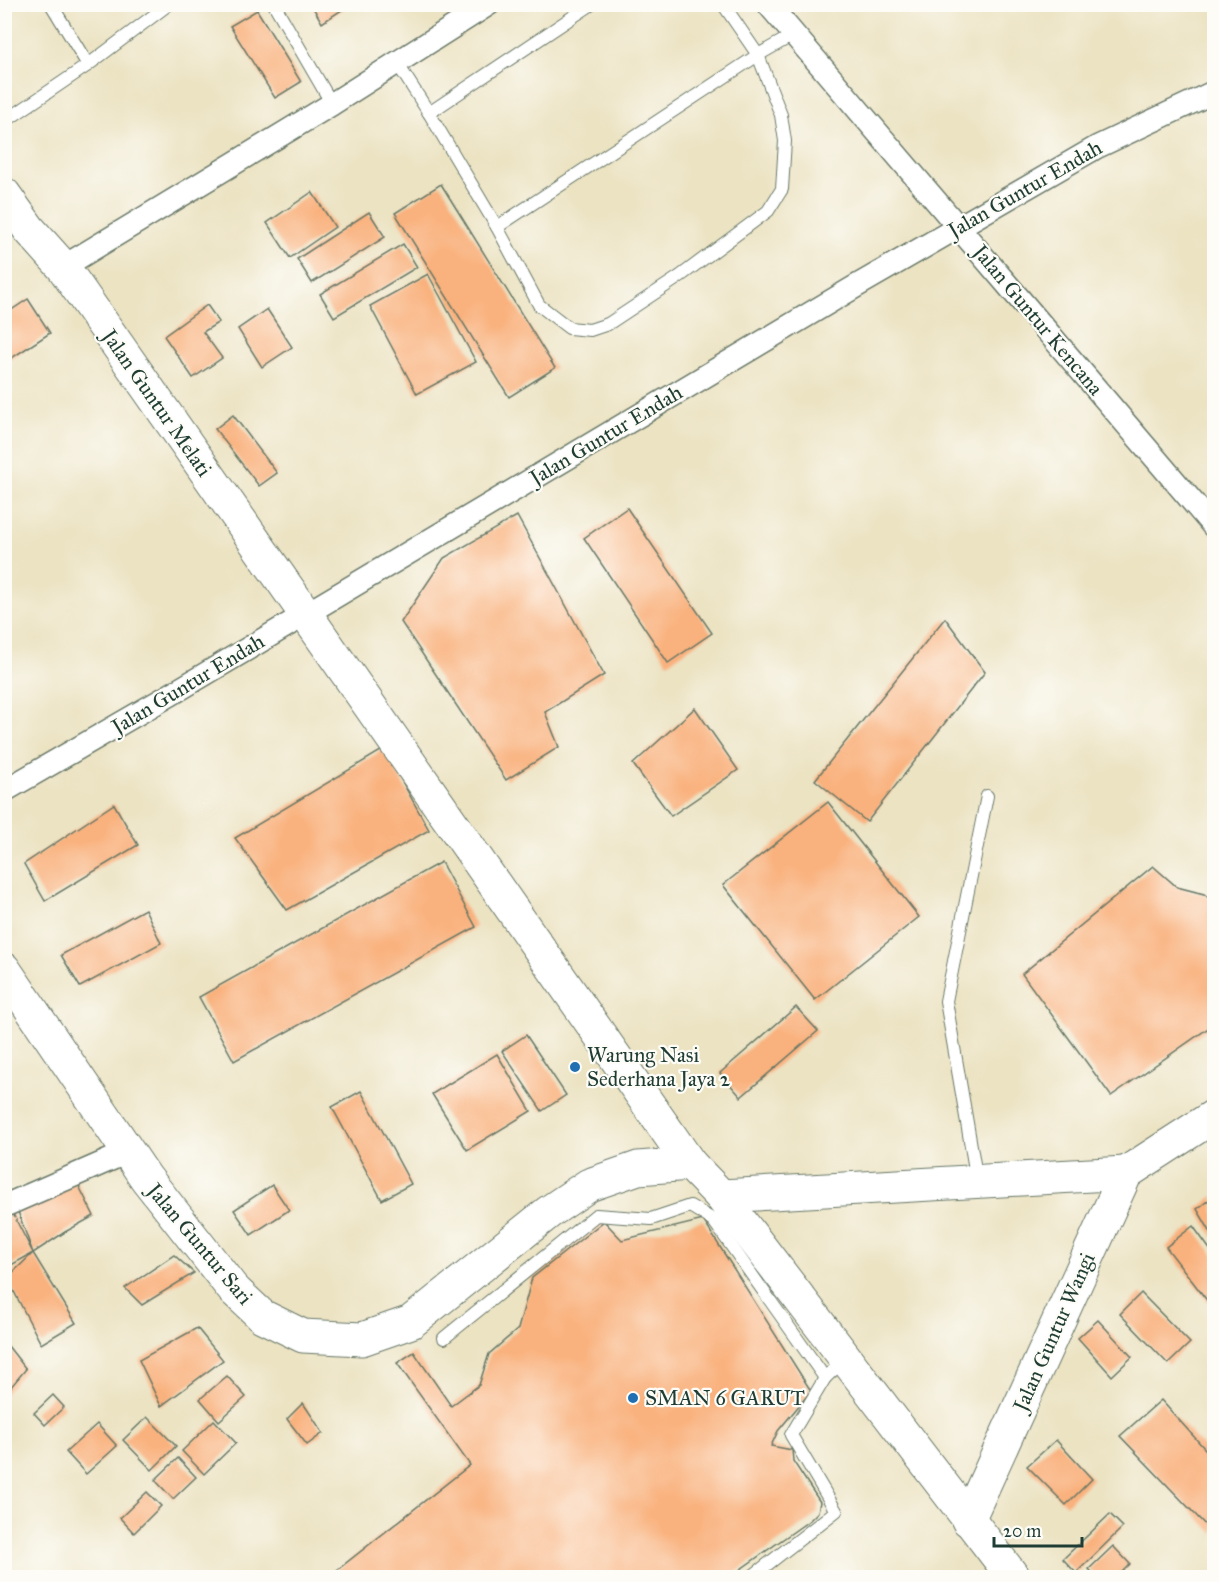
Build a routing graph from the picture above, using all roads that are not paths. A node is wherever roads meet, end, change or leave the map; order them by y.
1 (51, 4) edge
2 (169, 4) edge
3 (274, 4) edge
4 (489, 4) edge
5 (592, 4) edge
6 (723, 4) edge
7 (768, 4) edge
8 (793, 35) junction
9 (758, 55) junction
10 (397, 63) junction
11 (88, 65) junction
12 (1215, 92) edge
13 (332, 104) junction
14 (429, 113) junction
15 (4, 122) edge
16 (4, 194) edge
17 (497, 227) junction
18 (958, 227) junction
19 (63, 267) junction
20 (1215, 527) edge
21 (306, 614) junction
22 (4, 791) edge
23 (987, 796) dead end
24 (4, 969) edge
25 (1215, 1116) edge
26 (128, 1152) junction
27 (690, 1164) junction
28 (1126, 1173) junction
29 (977, 1181) junction
30 (721, 1196) junction
31 (4, 1206) edge
32 (444, 1338) dead end
33 (835, 1368) junction
34 (968, 1520) junction
35 (750, 1578) edge
36 (1014, 1578) edge

1 - 11 lane
2 - 11 lane
3 - 13 lane
4 - 10 street
5 - 14 lane
6 - 9 lane
7 - 8 street, Jalan Guntur Kencana
8 - 9 lane
8 - 18 street, Jalan Guntur Kencana
9 - 17 lane
9 - 17 lane
10 - 13 street
10 - 14 lane
11 - 15 lane
12 - 18 street, Jalan Guntur Endah
13 - 19 street
14 - 17 lane
16 - 19 street, Jalan Guntur Melati
18 - 20 street, Jalan Guntur Kencana
18 - 21 street, Jalan Guntur Endah
19 - 21 street, Jalan Guntur Melati
21 - 22 street, Jalan Guntur Endah
21 - 27 street, Jalan Guntur Melati
23 - 29 lane
24 - 26 street, Jalan Guntur Sari
25 - 28 street
26 - 27 street, Jalan Guntur Sari
26 - 31 street
27 - 30 street
28 - 29 street
28 - 34 street, Jalan Guntur Wangi
29 - 30 street
30 - 33 street
32 - 33 lane
33 - 34 street
33 - 35 lane
34 - 36 street

